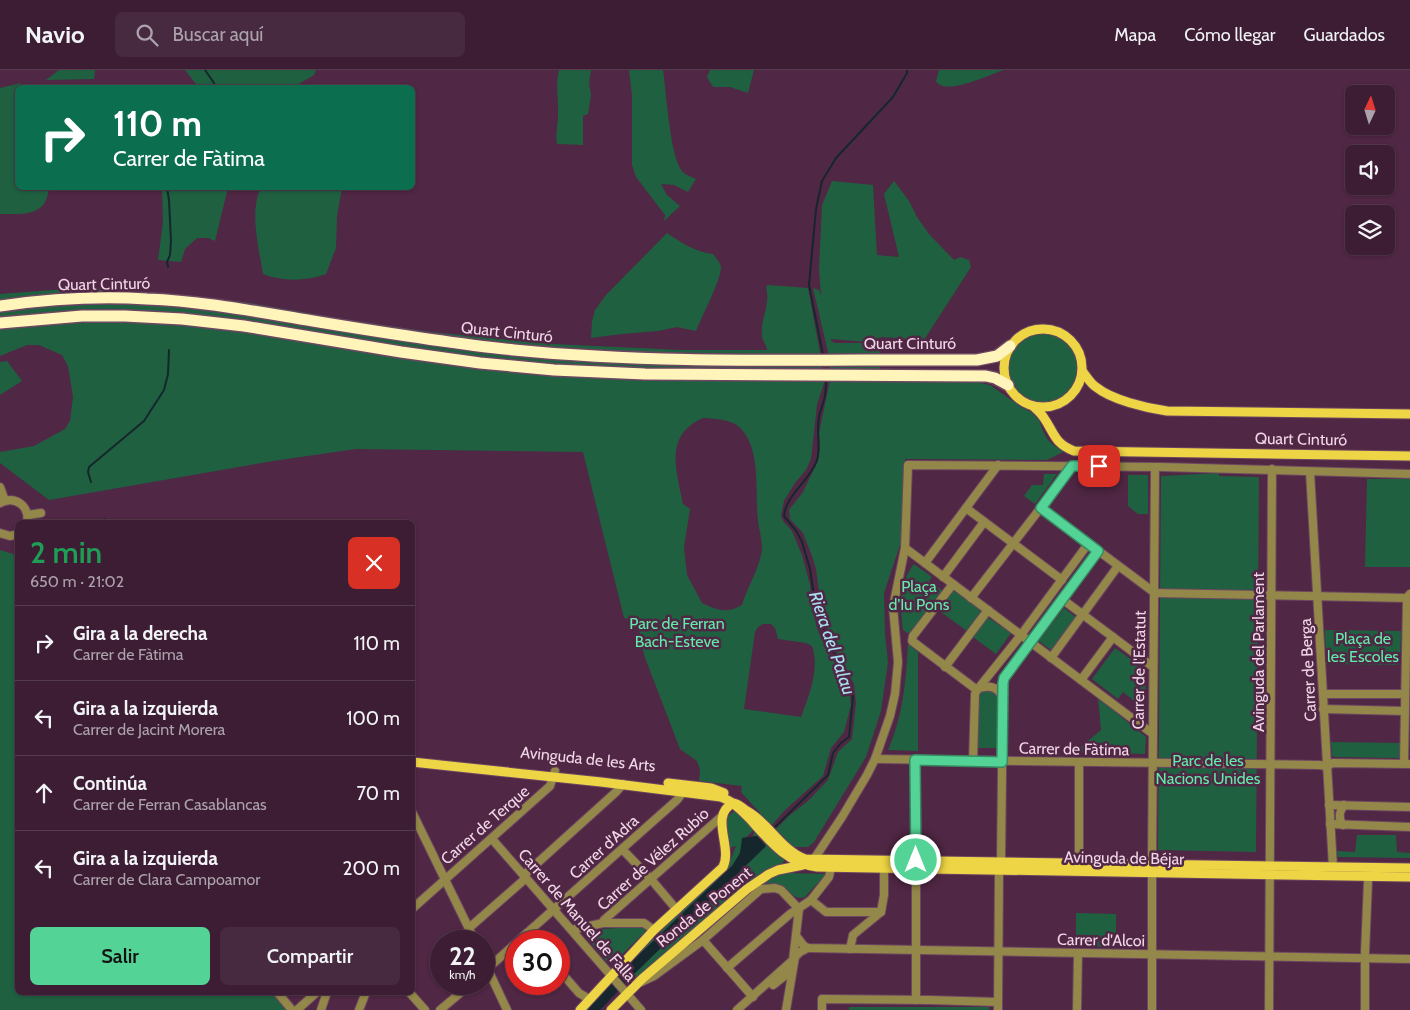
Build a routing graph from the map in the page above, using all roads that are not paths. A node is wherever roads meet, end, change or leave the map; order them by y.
1 (0, 300) edge
2 (25, 300) junction
3 (0, 306) edge
4 (28, 322) junction
5 (0, 323) edge
6 (0, 329) edge
7 (1010, 346) junction
8 (1083, 372) junction
9 (1008, 385) junction
10 (1033, 406) junction
11 (1410, 414) edge
12 (1410, 456) edge
13 (998, 465) junction
14 (1072, 466) junction
15 (1155, 467) junction
16 (1272, 469) junction
17 (1310, 472) junction
18 (1410, 474) edge
19 (0, 487) edge
20 (2, 502) edge
21 (966, 508) junction
22 (1041, 508) junction
23 (41, 513) dead end
24 (27, 519) edge
25 (984, 522) junction
26 (0, 533) edge
27 (15, 535) edge
28 (1013, 544) junction
29 (1088, 544) junction
30 (906, 548) junction
31 (1098, 551) junction
32 (915, 555) junction
33 (925, 563) junction
34 (1118, 566) junction
35 (901, 572) junction
36 (943, 577) junction
37 (1062, 580) junction
38 (953, 584) junction
39 (1155, 593) junction
40 (1272, 595) junction
41 (1318, 596) junction
42 (1409, 596) edge
43 (971, 598) junction
44 (1062, 599) junction
45 (988, 610) junction
46 (1082, 614) junction
47 (1021, 635) junction
48 (1114, 637) junction
49 (1030, 642) junction
50 (1051, 658) junction
51 (1154, 666) junction
52 (945, 667) junction
53 (1081, 680) junction
54 (978, 689) junction
55 (1323, 694) junction
56 (1339, 694) junction
57 (1392, 694) junction
58 (1405, 694) junction
59 (1003, 698) junction
60 (1324, 709) junction
61 (1339, 710) junction
62 (1392, 710) junction
63 (1404, 711) junction
64 (1153, 734) junction
65 (415, 755) edge
66 (875, 759) junction
67 (915, 760) junction
68 (973, 761) junction
69 (415, 762) edge
70 (1002, 762) junction
71 (1079, 763) junction
72 (1153, 763) junction
73 (1270, 764) junction
74 (1407, 764) edge
75 (1327, 766) junction
76 (555, 774) junction
77 (623, 784) junction
78 (684, 791) junction
79 (1329, 805) junction
80 (1344, 805) junction
81 (1410, 807) edge
82 (727, 809) junction
83 (415, 818) edge
84 (755, 819) junction
85 (1330, 824) junction
86 (1343, 825) junction
87 (1410, 826) edge
88 (492, 839) junction
89 (623, 850) junction
90 (784, 850) junction
91 (814, 859) junction
92 (873, 860) junction
93 (1001, 862) junction
94 (1079, 863) junction
95 (804, 865) junction
96 (916, 865) junction
97 (1332, 867) junction
98 (1152, 868) junction
99 (1410, 868) edge
100 (884, 869) junction
101 (833, 870) junction
102 (1270, 870) junction
103 (999, 871) junction
104 (524, 875) junction
105 (445, 878) junction
106 (650, 878) junction
107 (1410, 878) edge
108 (1368, 882) dead end
109 (426, 896) junction
110 (415, 900) edge
111 (811, 900) junction
112 (415, 906) edge
113 (799, 909) junction
114 (555, 910) junction
115 (677, 910) junction
116 (881, 912) junction
117 (603, 923) junction
118 (469, 928) joint
119 (531, 930) edge
120 (572, 930) junction
121 (654, 930) junction
122 (797, 937) junction
123 (702, 940) junction
124 (808, 948) junction
125 (850, 949) junction
126 (917, 950) junction
127 (999, 951) junction
128 (505, 953) edge
129 (1078, 953) junction
130 (1366, 953) dead end
131 (1152, 955) junction
132 (1270, 956) junction
133 (1410, 959) edge
134 (1365, 962) dead end
135 (495, 963) edge
136 (727, 968) junction
137 (792, 970) junction
138 (612, 976) junction
139 (640, 982) junction
140 (570, 983) edge
141 (495, 988) edge
142 (627, 994) junction
143 (280, 995) edge
144 (314, 995) edge
145 (326, 995) edge
146 (365, 995) edge
147 (412, 995) edge
148 (458, 995) edge
149 (753, 997) junction
150 (589, 999) junction
151 (916, 1000) junction
152 (998, 1006) edge
153 (292, 1010) edge
154 (297, 1010) edge
155 (321, 1010) edge
156 (359, 1010) edge
157 (424, 1010) edge
158 (440, 1010) edge
159 (507, 1010) edge
160 (580, 1010) edge
161 (611, 1010) edge
162 (641, 1010) edge
163 (738, 1010) edge
164 (743, 1010) edge
165 (786, 1010) edge
166 (822, 1010) edge
167 (1077, 1010) edge
168 (1152, 1010) edge
169 (1269, 1010) edge
170 (1365, 1010) edge

1 - 2 highway
2 - 3 highway, Quart Cinturó
2 - 7 highway, Quart Cinturó
4 - 5 highway, Quart Cinturó
4 - 6 highway
4 - 9 highway, Quart Cinturó
7 - 8 main road
7 - 9 main road
8 - 10 main road
8 - 11 main road, Quart Cinturó
9 - 10 main road
10 - 12 main road, Quart Cinturó
13 - 14 street
13 - 21 street
13 - 30 street, Ronda de Ponent
14 - 15 street
14 - 22 street
15 - 16 street
15 - 39 street, Carrer de l'Estatut
16 - 17 street
16 - 40 street, Avinguda del Parlament
17 - 18 street
17 - 41 street, Carrer de Berga
19 - 20 street
20 - 24 street
21 - 25 street
21 - 33 street
22 - 28 street
22 - 29 street
23 - 24 street
25 - 28 street
25 - 36 street
26 - 27 street
28 - 37 street
28 - 43 street
29 - 31 street
29 - 37 street
30 - 32 street
30 - 35 street, Ronda de Ponent
31 - 34 street
31 - 44 street
32 - 33 street
32 - 35 street, Ronda de Ponent
33 - 36 street
34 - 39 street
34 - 46 street
35 - 66 street, Ronda de Ponent
36 - 38 street
37 - 47 street
38 - 43 street
38 - 52 street
39 - 40 street
39 - 51 street, Carrer de l'Estatut
40 - 41 street
40 - 73 street, Avinguda del Parlament
41 - 42 street
41 - 55 street, Carrer de Berga
42 - 58 street
43 - 45 street
44 - 46 street
44 - 49 street
45 - 47 street
45 - 52 street
46 - 48 street
46 - 50 street
47 - 49 street
47 - 54 street
48 - 51 street
48 - 53 street
49 - 50 street
49 - 59 street
50 - 53 street
51 - 64 street, Carrer de l'Estatut
52 - 54 street
53 - 64 street
54 - 59 street
54 - 68 street
55 - 56 street
55 - 60 street, Carrer de Berga
56 - 57 street
56 - 61 street
57 - 58 street
57 - 62 street
58 - 63 street
59 - 70 street
60 - 61 street
60 - 75 street, Carrer de Berga
61 - 62 street
62 - 63 street
63 - 74 street
64 - 72 street, Carrer de l'Estatut
65 - 76 main road, Avinguda de les Arts
66 - 67 street, Carrer de Fàtima
66 - 91 street, Ronda de Ponent
67 - 68 street, Carrer de Fàtima
67 - 96 street
68 - 70 street, Carrer de Fàtima
69 - 76 main road, Avinguda de les Arts
70 - 71 street, Carrer de Fàtima
70 - 93 street
71 - 72 street, Carrer de Fàtima
71 - 94 street
72 - 73 street, Carrer de Fàtima
72 - 98 street, Carrer de l'Estatut
73 - 75 street, Carrer de Fàtima
73 - 102 street, Avinguda del Parlament
74 - 75 street, Carrer de Fàtima
75 - 79 street, Carrer de Berga
76 - 77 main road, Avinguda de les Arts
76 - 84 main road, Avinguda de les Arts
76 - 88 street, Carrer de Terque
77 - 78 main road, Avinguda de les Arts
77 - 104 street
78 - 82 main road, Avinguda de les Arts
78 - 89 street, Carrer d'Adra
79 - 80 street
79 - 85 street, Carrer de Berga
80 - 81 street
80 - 86 street
82 - 84 main road, Avinguda de les Arts
82 - 106 street, Carrer de Vélez Rubio
82 - 115 main road, Ronda de Ponent
83 - 105 street
84 - 90 main road
85 - 86 street
85 - 97 street, Carrer de Berga
86 - 87 street
88 - 104 street, Carrer de Manuel de Falla
88 - 105 street, Carrer de Terque
89 - 106 street
89 - 114 street, Carrer d'Adra
90 - 91 main road, Avinguda de Béjar
90 - 95 main road, Avinguda de Béjar
91 - 92 main road, Avinguda de Béjar
91 - 95 street, Ronda de Ponent
92 - 96 main road, Avinguda de Béjar
92 - 101 main road, Avinguda de Béjar
93 - 94 main road, Avinguda de Béjar
93 - 96 main road, Avinguda de Béjar
94 - 98 main road, Avinguda de Béjar
95 - 101 main road, Avinguda de Béjar
95 - 139 main road, Ronda de Ponent
96 - 100 main road, Avinguda de Béjar
96 - 103 main road, Avinguda de Béjar
96 - 126 street
97 - 99 main road, Avinguda de Béjar
97 - 102 main road, Avinguda de Béjar
98 - 102 main road, Avinguda de Béjar
98 - 103 main road, Avinguda de Béjar
98 - 131 street, Carrer de l'Estatut
100 - 101 main road, Avinguda de Béjar
100 - 116 street
101 - 111 street
102 - 107 main road, Avinguda de Béjar
102 - 132 street, Avinguda del Parlament
103 - 127 street
104 - 114 street, Carrer de Manuel de Falla
104 - 118 street
105 - 109 street, Carrer de Terque
105 - 118 street
106 - 115 street
106 - 117 street, Carrer de Vélez Rubio
108 - 130 street
109 - 110 street, Carrer de Terque
109 - 112 street, Carrer de Terque
111 - 113 street
111 - 116 street
113 - 122 street
113 - 123 street, Ronda de Ponent
113 - 136 street
114 - 119 street, Carrer d'Adra
114 - 120 street, Carrer de Manuel de Falla
115 - 121 main road, Ronda de Ponent
116 - 125 street
117 - 120 street
117 - 121 street
120 - 138 street, Carrer de Manuel de Falla
121 - 138 main road, Ronda de Ponent
122 - 124 street
122 - 149 street
123 - 136 street
123 - 139 street, Ronda de Ponent
124 - 125 street, Carrer d'Alcoi
124 - 137 street
125 - 126 street, Carrer d'Alcoi
126 - 127 street, Carrer d'Alcoi
126 - 151 street
127 - 129 street, Carrer d'Alcoi
127 - 152 street
128 - 135 street, Carrer d'Adra
129 - 131 street, Carrer d'Alcoi
129 - 167 street
131 - 132 street, Carrer d'Alcoi
131 - 168 street, Carrer de l'Estatut
132 - 133 street, Carrer d'Alcoi
132 - 169 street, Avinguda del Parlament
134 - 170 street
136 - 149 street
137 - 164 street
137 - 165 street
138 - 142 street, Carrer de Manuel de Falla
138 - 150 main road, Ronda de Ponent
139 - 142 main road, Ronda de Ponent
140 - 150 street
141 - 159 street
142 - 161 main road, Ronda de Ponent
142 - 162 street, Carrer de Manuel de Falla
143 - 153 street
144 - 154 street
145 - 155 street
146 - 156 street
147 - 157 street
148 - 158 street
149 - 163 street
150 - 160 main road, Ronda de Ponent
151 - 152 street
151 - 166 street

